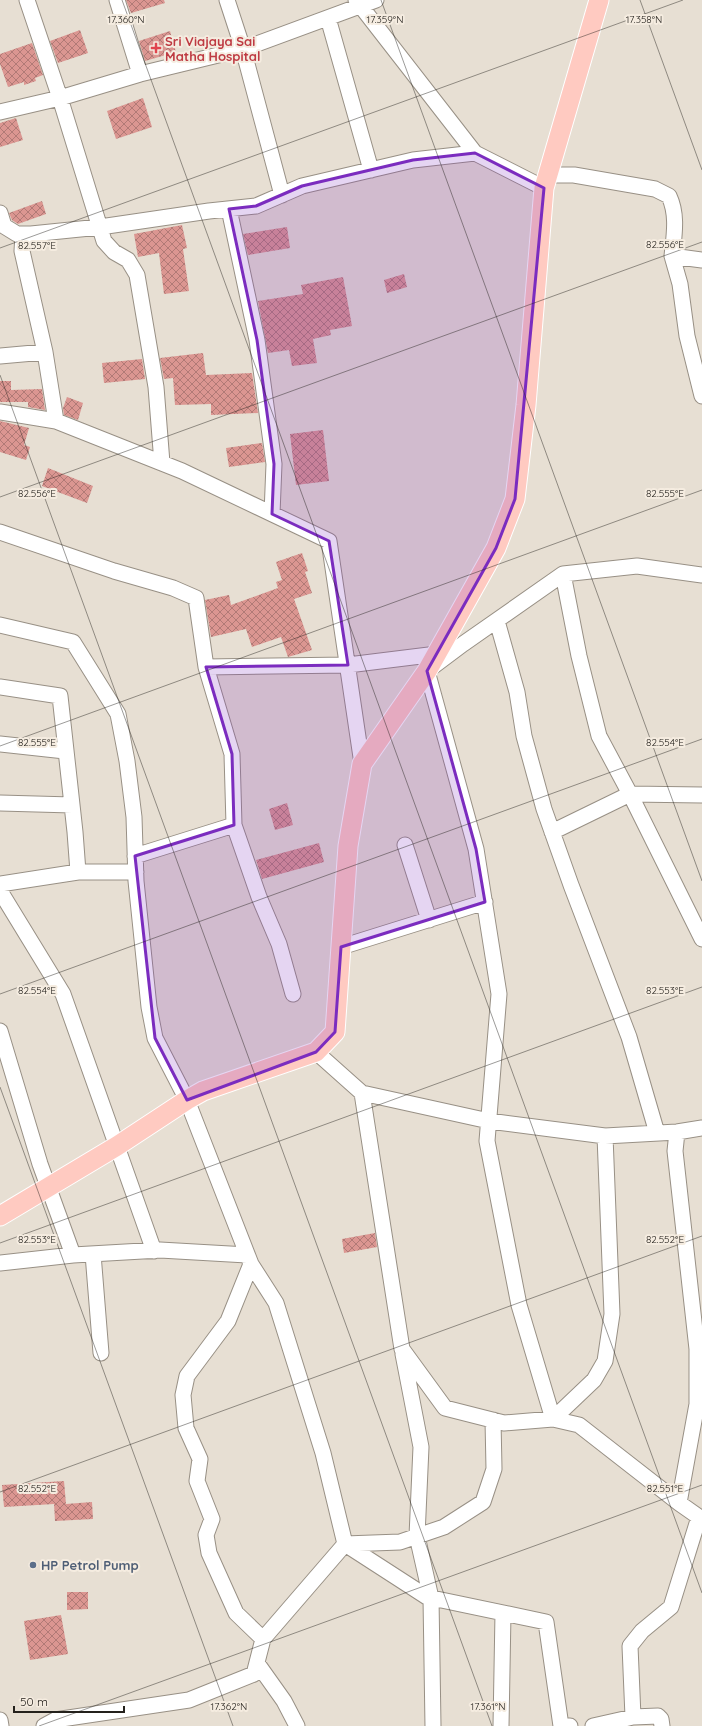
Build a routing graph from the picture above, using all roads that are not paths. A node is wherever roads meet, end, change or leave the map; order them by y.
1 (27, 0) edge
2 (117, 0) edge
3 (227, 0) edge
4 (376, 0) edge
5 (600, 0) edge
6 (359, 3) edge
7 (328, 18) junction
8 (242, 48) junction
9 (140, 74) junction
10 (60, 98) junction
11 (0, 112) edge
12 (476, 153) junction
13 (371, 170) junction
14 (546, 182) junction
15 (282, 195) junction
16 (229, 209) junction
17 (0, 213) edge
18 (100, 227) junction
19 (23, 234) junction
20 (672, 256) junction
21 (702, 260) edge
22 (45, 352) junction
23 (0, 356) edge
24 (702, 396) edge
25 (0, 412) edge
26 (56, 421) junction
27 (162, 463) junction
28 (272, 514) junction
29 (0, 532) edge
30 (563, 574) junction
31 (702, 575) edge
32 (497, 621) junction
33 (0, 625) edge
34 (437, 654) junction
35 (348, 665) junction
36 (206, 667) junction
37 (428, 671) junction
38 (0, 687) edge
39 (0, 744) edge
40 (65, 751) junction
41 (362, 764) junction
42 (630, 794) junction
43 (702, 795) edge
44 (0, 803) edge
45 (72, 805) junction
46 (234, 825) junction
47 (552, 832) junction
48 (406, 846) dead end
49 (135, 856) junction
50 (78, 872) junction
51 (136, 872) junction
52 (0, 884) edge
53 (0, 891) edge
54 (485, 902) junction
55 (429, 920) junction
56 (702, 939) edge
57 (341, 947) junction
58 (293, 994) dead end
59 (0, 1030) edge
60 (316, 1052) junction
61 (362, 1093) junction
62 (186, 1100) junction
63 (489, 1121) junction
64 (702, 1128) edge
65 (677, 1132) junction
66 (657, 1133) junction
67 (605, 1136) junction
68 (117, 1146) junction
69 (49, 1187) junction
70 (0, 1216) edge
71 (154, 1251) junction
72 (93, 1254) junction
73 (73, 1255) junction
74 (249, 1259) junction
75 (0, 1262) edge
76 (402, 1349) junction
77 (101, 1353) dead end
78 (553, 1419) junction
79 (493, 1420) junction
80 (679, 1503) junction
81 (700, 1517) edge
82 (417, 1536) junction
83 (345, 1544) junction
84 (431, 1598) junction
85 (503, 1613) junction
86 (263, 1639) junction
87 (257, 1663) junction
88 (633, 1717) junction
89 (0, 1720) edge
90 (1, 1726) edge
91 (44, 1726) edge
92 (297, 1726) edge
93 (433, 1726) edge
94 (501, 1726) edge
95 (570, 1726) edge
96 (593, 1726) edge
97 (662, 1726) edge

1 - 10 street
2 - 9 street
3 - 8 street
4 - 6 street
5 - 14 main road
6 - 7 street
6 - 12 street
7 - 8 street
7 - 13 street
8 - 9 street
8 - 15 street
9 - 10 street
10 - 11 street
10 - 18 street
12 - 13 street
12 - 14 street
13 - 15 street
14 - 20 street
14 - 34 main road
15 - 16 street
16 - 18 street
16 - 28 street
17 - 19 street
18 - 19 street
18 - 27 street
19 - 22 street
20 - 21 street
20 - 24 street
22 - 23 street
22 - 26 street
25 - 26 street
26 - 27 street
27 - 28 street
28 - 35 street
29 - 36 street
30 - 31 street
30 - 32 street
30 - 42 street
32 - 37 street
32 - 47 street
33 - 49 street
34 - 35 street
34 - 37 main road
35 - 36 street
35 - 41 street
36 - 46 street
37 - 41 main road
37 - 54 street
38 - 40 street
39 - 40 street
40 - 45 street
41 - 57 main road
42 - 43 street
42 - 47 street
42 - 56 street
44 - 45 street
45 - 50 street
46 - 49 street
46 - 58 street
47 - 66 street
48 - 55 street
49 - 51 street
50 - 51 street
50 - 52 street
51 - 62 street
53 - 68 street
54 - 55 street
54 - 63 street
55 - 57 street
57 - 60 main road
59 - 69 street
60 - 61 street
60 - 62 main road
61 - 63 street
61 - 76 street
62 - 68 main road
62 - 74 street
63 - 67 street
63 - 78 street
64 - 65 street
65 - 66 street
65 - 80 street
66 - 67 street
67 - 78 street
68 - 69 main road
68 - 71 street
69 - 70 main road
69 - 73 street
71 - 72 street
71 - 74 street
72 - 73 street
72 - 77 street
73 - 75 street
74 - 83 street
74 - 86 street
76 - 79 street
76 - 82 street
78 - 79 street
78 - 80 street
79 - 82 street
80 - 81 street
81 - 88 street
82 - 83 street
82 - 84 street
83 - 84 street
83 - 86 street
84 - 85 street
84 - 93 street
85 - 94 street
85 - 95 street
86 - 87 street
87 - 91 street
87 - 92 street
88 - 96 street
88 - 97 street
89 - 90 street

